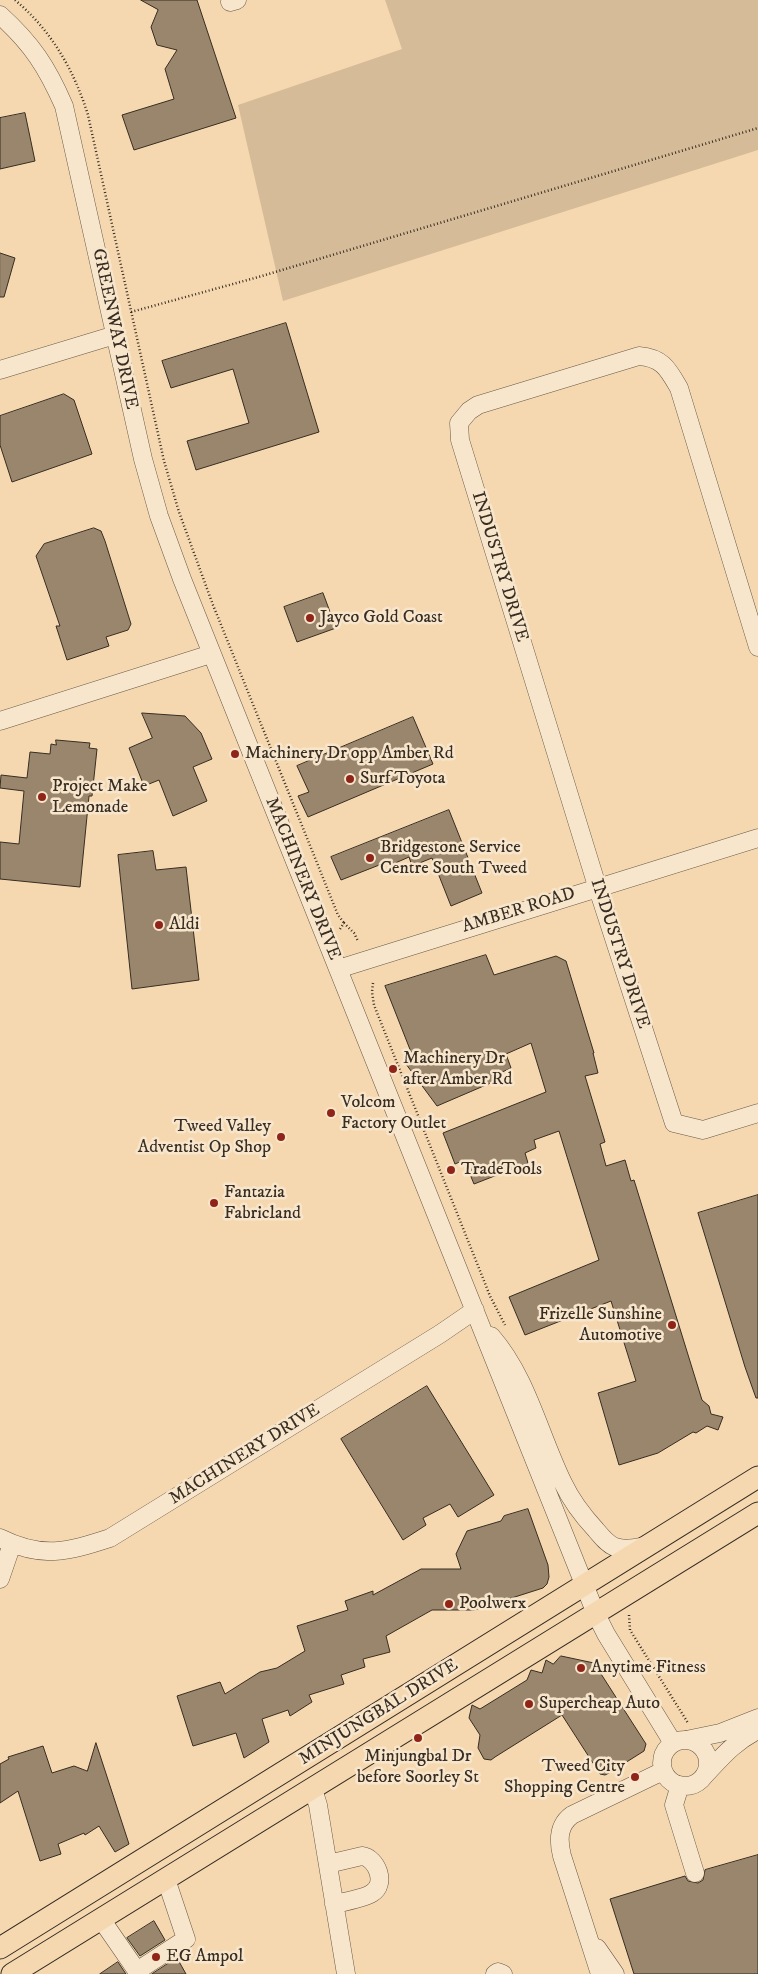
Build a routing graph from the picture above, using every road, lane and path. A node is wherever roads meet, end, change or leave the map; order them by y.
1 (15, 0) edge
2 (0, 16) edge
3 (758, 128) edge
4 (131, 312) junction
5 (115, 335) junction
6 (0, 370) edge
7 (758, 647) edge
8 (211, 654) junction
9 (0, 721) edge
10 (758, 838) edge
11 (598, 886) junction
12 (344, 923) junction
13 (340, 929) dead end
14 (358, 941) dead end
15 (338, 969) junction
16 (373, 983) dead end
17 (758, 1114) edge
18 (478, 1317) junction
19 (505, 1326) dead end
20 (758, 1477) edge
21 (758, 1513) edge
22 (6, 1541) edge
23 (646, 1546) junction
24 (0, 1579) edge
25 (585, 1585) junction
26 (630, 1611) dead end
27 (596, 1614) junction
28 (758, 1718) edge
29 (758, 1730) edge
30 (682, 1736) junction
31 (664, 1771) junction
32 (704, 1776) junction
33 (680, 1785) junction
34 (313, 1789) junction
35 (328, 1864) junction
36 (695, 1873) dead end
37 (166, 1879) junction
38 (334, 1904) junction
39 (101, 1919) junction
40 (587, 1934) junction
41 (0, 1948) edge
42 (12, 1974) edge
43 (346, 1974) edge
44 (495, 1974) edge
45 (502, 1974) edge
46 (600, 1974) edge
47 (615, 1974) edge

1 - 4 path
2 - 5 street, GREENWAY DRIVE
3 - 4 path
4 - 12 path
5 - 6 street
5 - 8 street, GREENWAY DRIVE
7 - 11 street, INDUSTRY DRIVE
8 - 9 street
8 - 15 street, MACHINERY DRIVE
10 - 11 street, AMBER ROAD
11 - 15 street, AMBER ROAD
11 - 17 street, INDUSTRY DRIVE
12 - 13 path
12 - 14 path
15 - 18 street, MACHINERY DRIVE
16 - 19 path
18 - 22 street, MACHINERY DRIVE
18 - 23 street, MACHINERY DRIVE
18 - 25 street, MACHINERY DRIVE
20 - 23 main road, MINJUNGBAL DRIVE
21 - 27 main road, MINJUNGBAL DRIVE
22 - 24 street
23 - 25 main road, MINJUNGBAL DRIVE
25 - 27 street, MACHINERY DRIVE
25 - 41 main road, MINJUNGBAL DRIVE
26 - 30 path
27 - 30 street, MACHINERY DRIVE
27 - 34 main road, MINJUNGBAL DRIVE
28 - 30 street
29 - 32 street
30 - 31 street
30 - 32 street
31 - 33 street
31 - 40 street
32 - 33 street
33 - 36 street
34 - 35 street
34 - 37 main road, MINJUNGBAL DRIVE
35 - 38 street
35 - 38 street
37 - 39 main road, MINJUNGBAL DRIVE
37 - 39 street
38 - 43 street
39 - 42 main road, MINJUNGBAL DRIVE
40 - 46 street
40 - 47 street
44 - 45 street

